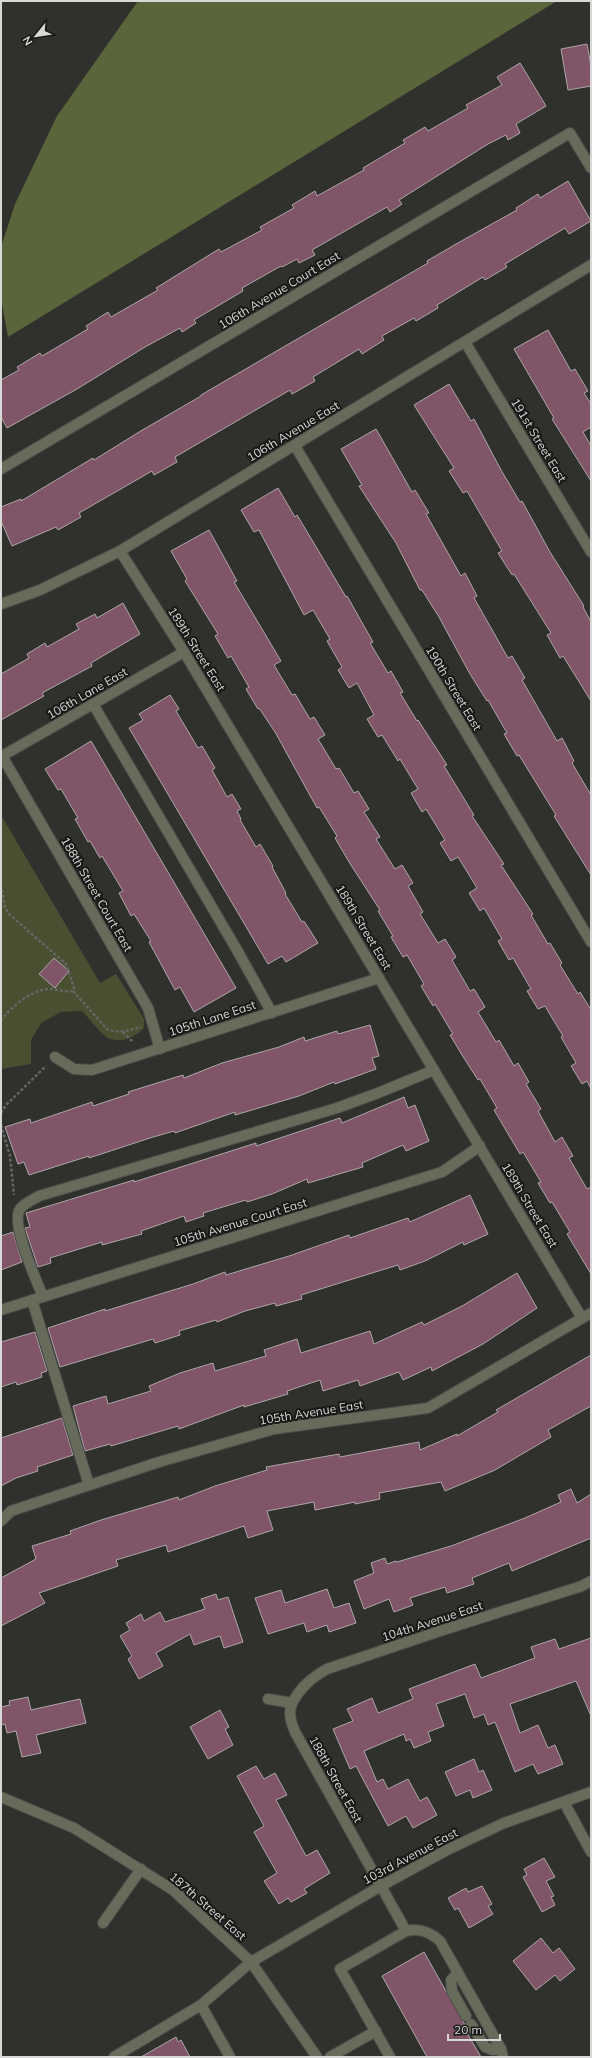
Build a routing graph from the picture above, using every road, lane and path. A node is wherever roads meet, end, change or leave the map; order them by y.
1 (591, 168) edge
2 (591, 265) edge
3 (465, 342) junction
4 (296, 446) junction
5 (1, 469) edge
6 (120, 551) junction
7 (591, 552) edge
8 (1, 604) edge
9 (184, 652) junction
10 (93, 704) junction
11 (2, 756) edge
12 (1, 885) edge
13 (591, 942) edge
14 (379, 978) junction
15 (73, 991) junction
16 (272, 1013) junction
17 (1, 1020) edge
18 (152, 1025) junction
19 (160, 1049) junction
20 (55, 1057) joint
21 (434, 1070) junction
22 (1, 1113) edge
23 (1, 1125) edge
24 (480, 1146) junction
25 (17, 1220) junction
26 (42, 1297) junction
27 (32, 1300) junction
28 (1, 1310) edge
29 (587, 1315) edge
30 (89, 1485) junction
31 (1, 1521) edge
32 (591, 1581) edge
33 (268, 1699) dead end
34 (292, 1702) junction
35 (591, 1792) edge
36 (1, 1797) edge
37 (564, 1802) junction
38 (591, 1852) edge
39 (141, 1869) junction
40 (380, 1886) junction
41 (102, 1923) dead end
42 (406, 1931) junction
43 (251, 1962) junction
44 (458, 1973) junction
45 (201, 2005) junction
46 (376, 2031) junction
47 (502, 2053) edge
48 (128, 2054) edge
49 (114, 2057) edge
50 (230, 2057) edge
51 (317, 2057) edge
52 (330, 2057) edge
53 (390, 2057) edge

1 - 5 street, 106th Avenue Court East
2 - 3 street, 106th Avenue East
3 - 4 street, 106th Avenue East
3 - 7 street, 191st Street East
4 - 6 street, 106th Avenue East
4 - 13 street, 190th Street East
6 - 8 street, 106th Avenue East
6 - 9 street, 189th Street East
9 - 10 street, 106th Lane East
9 - 14 street, 189th Street East
10 - 11 street, 106th Lane East
10 - 16 street
11 - 18 street, 188th Street Court East
12 - 15 path
14 - 16 street, 105th Lane East
14 - 21 street, 189th Street East
15 - 17 path
15 - 18 path
16 - 19 street, 105th Lane East
18 - 19 street, 188th Street Court East
19 - 20 street, 105th Lane East
20 - 22 path
21 - 24 street, 189th Street East
21 - 25 street
23 - 25 path
24 - 26 street, 105th Avenue Court East
24 - 29 street, 189th Street East
25 - 26 street
26 - 27 street, 105th Avenue Court East
27 - 28 street, 105th Avenue Court East
27 - 30 street
29 - 30 street, 105th Avenue East
30 - 31 street, 105th Avenue East
32 - 34 street, 104th Avenue East
33 - 34 street
34 - 40 street, 188th Street East
35 - 37 street, 103rd Avenue East
36 - 39 street, 187th Street East
37 - 38 street
37 - 40 street, 103rd Avenue East
39 - 41 street
39 - 43 street, 187th Street East
40 - 42 street, 188th Street East
40 - 43 street, 103rd Avenue East
42 - 44 street
42 - 46 street
43 - 45 street, 103rd Avenue East
43 - 51 street, 187th Street East
44 - 47 street
44 - 47 street
45 - 48 street, 103rd Avenue East
45 - 50 street
46 - 52 street
46 - 53 street
48 - 49 street, 103rd Avenue East

